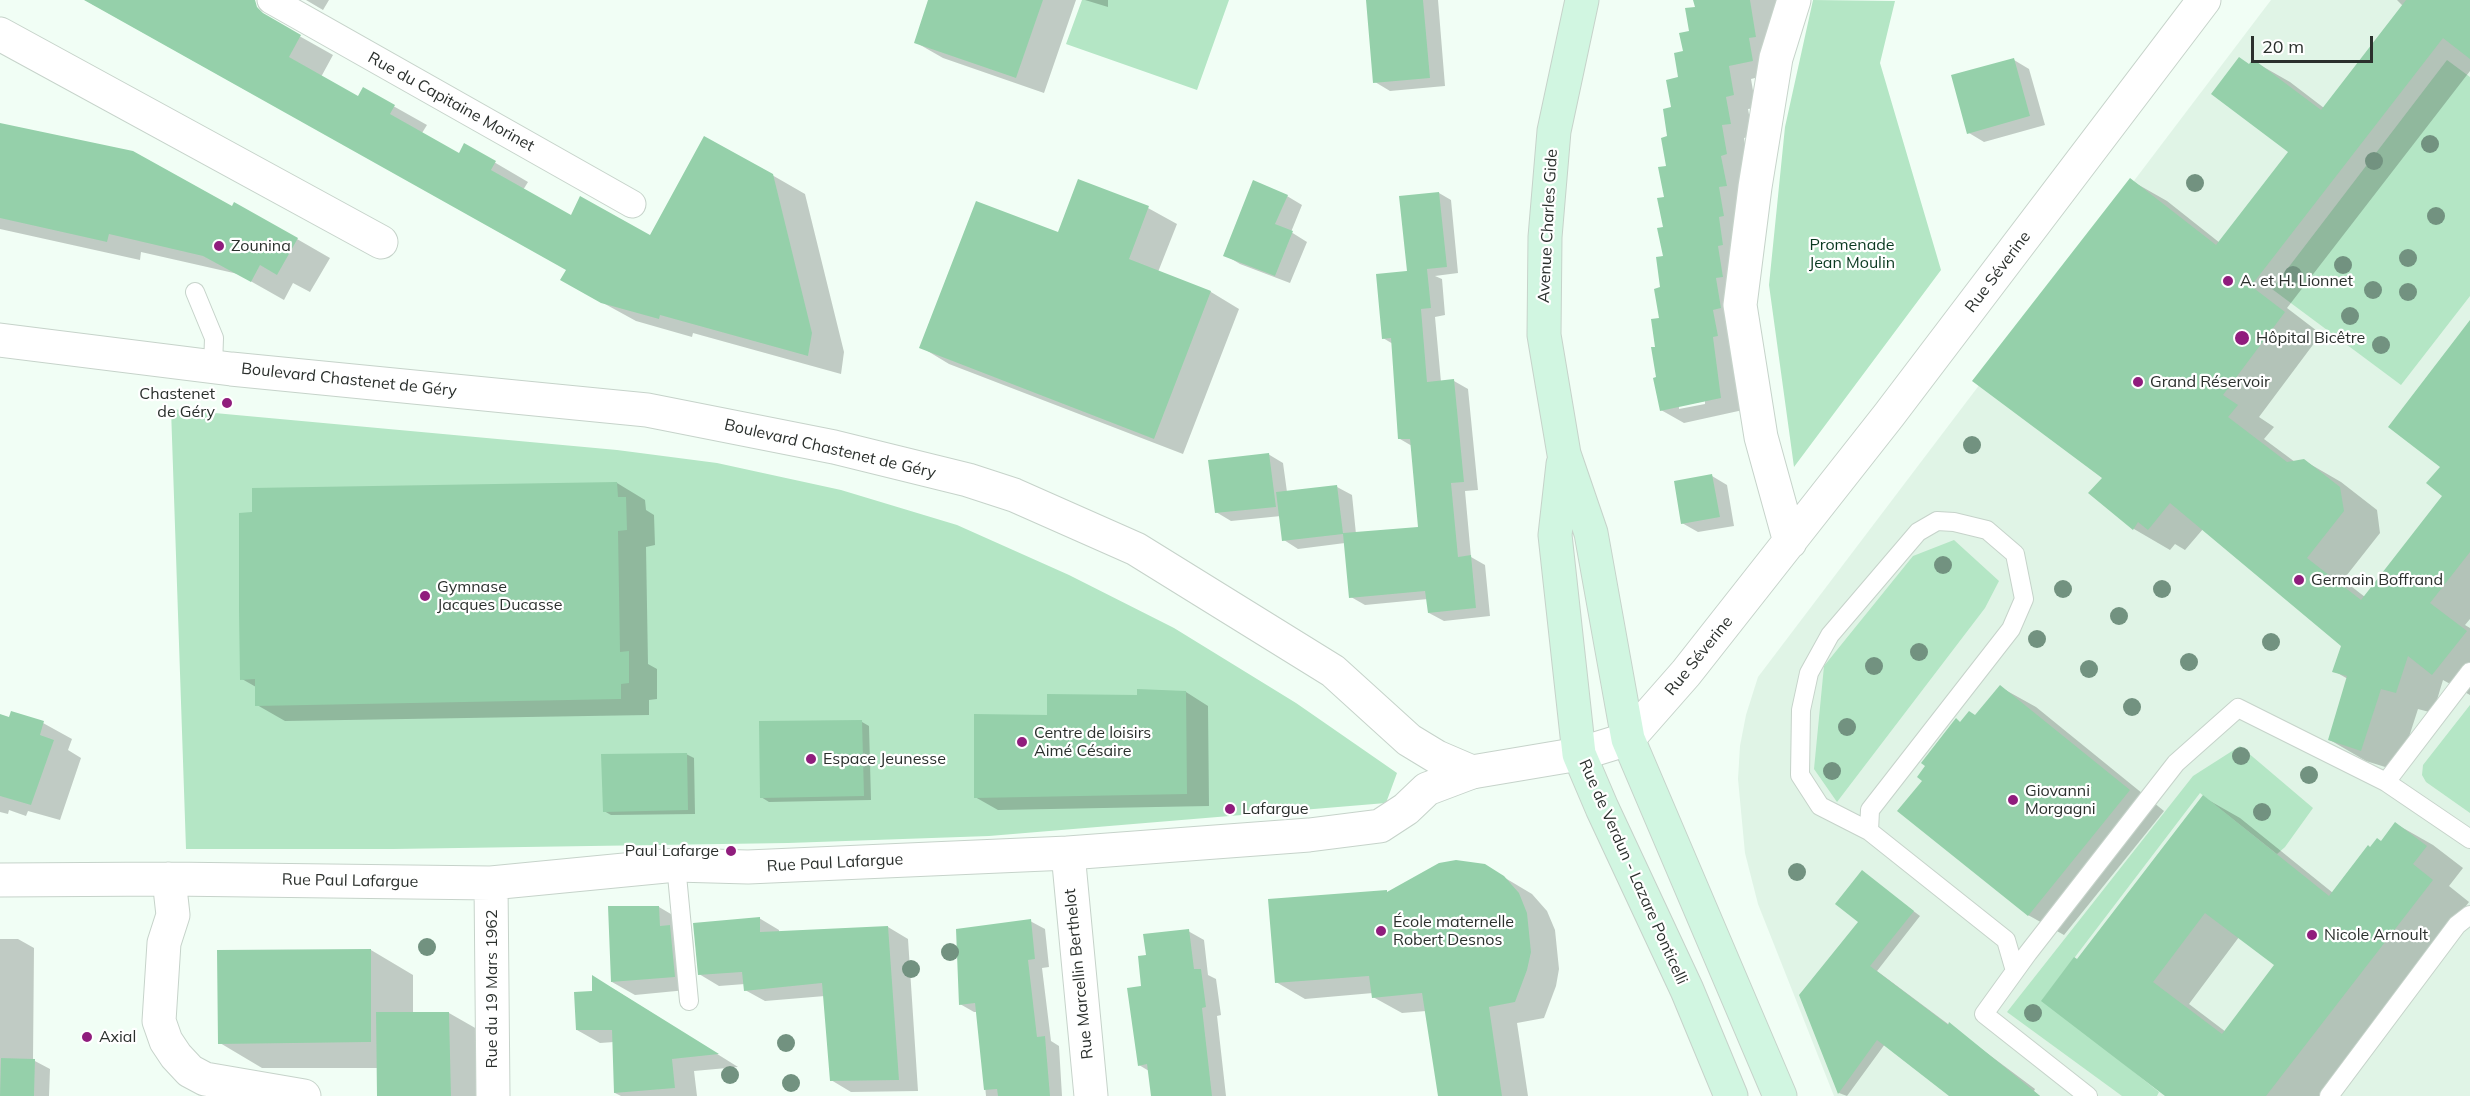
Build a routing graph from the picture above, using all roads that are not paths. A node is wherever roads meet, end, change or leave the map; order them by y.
1 (271, 0) edge
2 (1582, 0) edge
3 (1794, 0) edge
4 (2204, 0) edge
5 (0, 34) edge
6 (632, 204) dead end
7 (381, 242) dead end
8 (195, 292) dead end
9 (0, 340) edge
10 (213, 367) junction
11 (1564, 454) junction
12 (1790, 542) junction
13 (2470, 672) edge
14 (1628, 739) junction
15 (1579, 754) junction
16 (1473, 772) junction
17 (2386, 782) junction
18 (1869, 831) junction
19 (2470, 839) edge
20 (1068, 853) junction
21 (676, 866) junction
22 (175, 879) junction
23 (0, 880) edge
24 (491, 883) junction
25 (2470, 915) edge
26 (2015, 970) junction
27 (689, 1001) dead end
28 (304, 1096) edge
29 (493, 1096) edge
30 (1091, 1096) edge
31 (1731, 1096) edge
32 (1780, 1096) edge
33 (2088, 1096) edge
34 (2329, 1096) edge

1 - 6 street, Rue du Capitaine Morinet
2 - 11 main road, Avenue Charles Gide
3 - 12 street
4 - 12 street, Rue Séverine
5 - 7 street
8 - 10 lane
9 - 10 street, Boulevard Chastenet de Géry
10 - 16 street, Boulevard Chastenet de Géry
11 - 14 main road, Avenue Charles Gide
11 - 15 main road, Avenue Charles Gide
12 - 14 street, Rue Séverine
13 - 17 lane
14 - 15 street, Rue de Verdun - Lazare Ponticelli
14 - 32 main road
15 - 16 street
15 - 31 main road, Rue de Verdun - Lazare Ponticelli
16 - 20 street, Rue Paul Lafargue
17 - 19 lane
17 - 26 lane
18 - 18 lane
18 - 26 lane
20 - 21 street, Rue Paul Lafargue
20 - 30 street, Rue Marcellin Berthelot
21 - 24 street, Rue Paul Lafargue
21 - 27 lane
22 - 23 street, Rue Paul Lafargue
22 - 24 street, Rue Paul Lafargue
22 - 28 street
24 - 29 street, Rue du 19 Mars 1962
25 - 34 lane
26 - 33 lane

